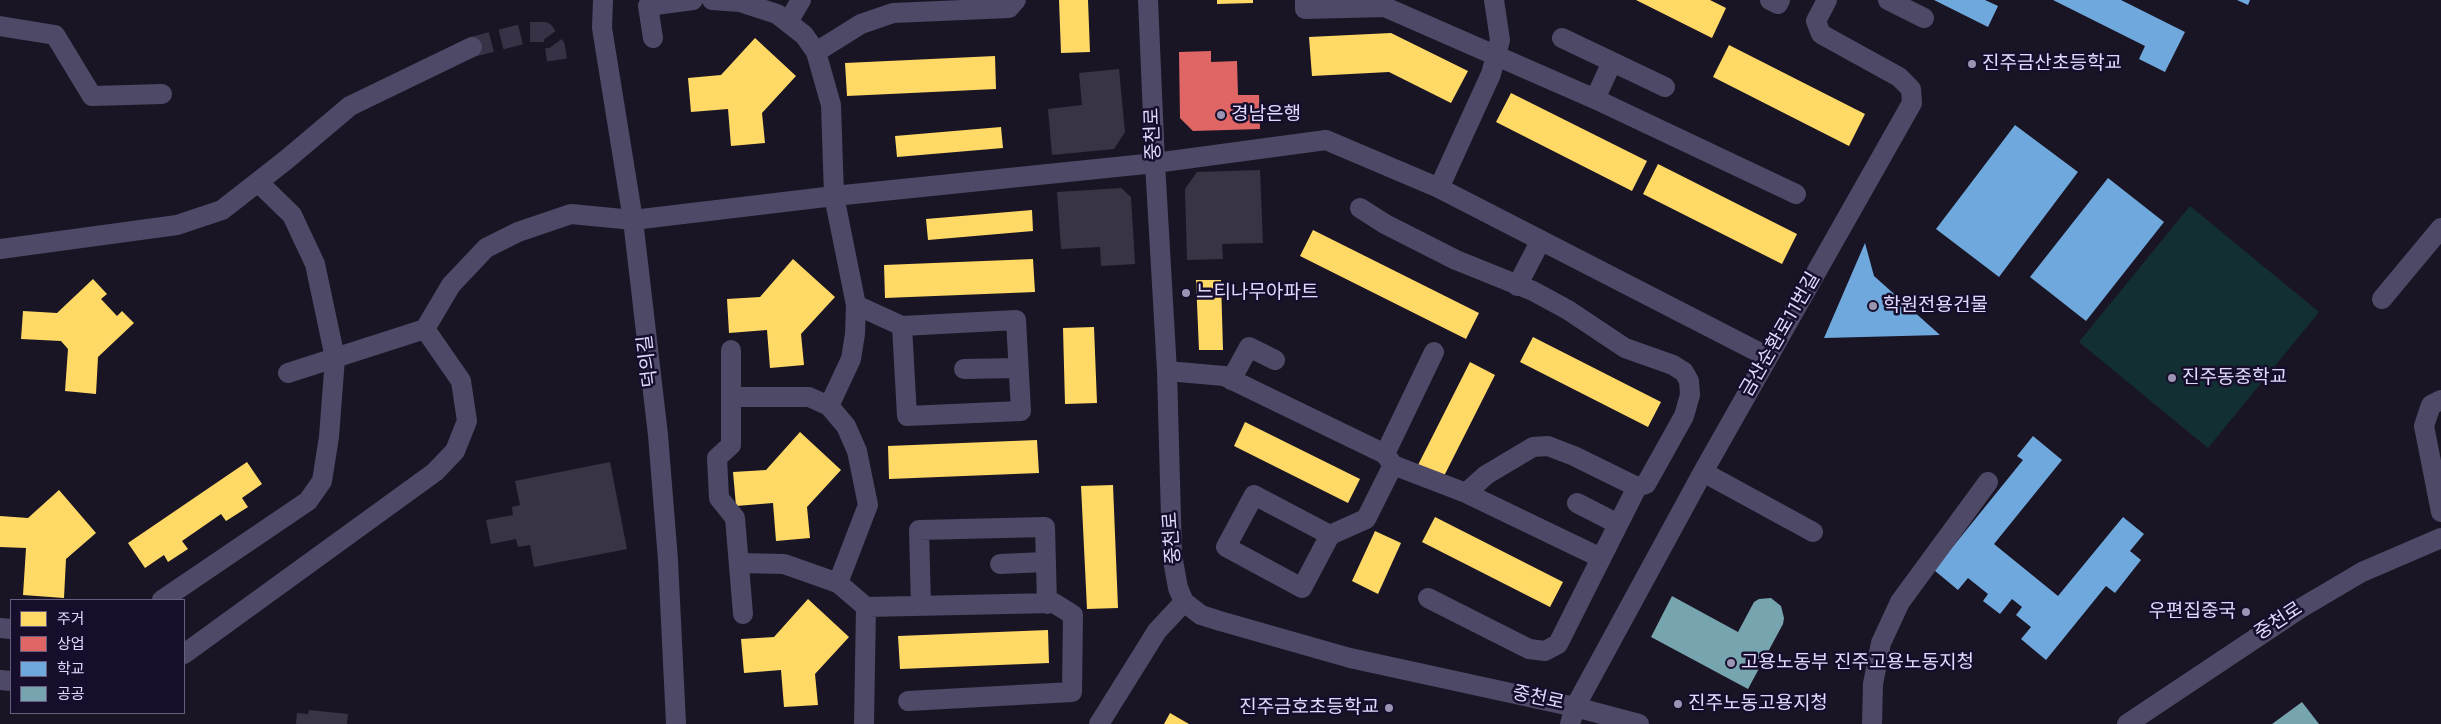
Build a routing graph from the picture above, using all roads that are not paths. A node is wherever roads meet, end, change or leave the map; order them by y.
1 (604, 0) edge
2 (693, 0) edge
3 (712, 0) edge
4 (801, 0) edge
5 (1016, 0) edge
6 (1148, 0) edge
7 (1305, 0) edge
8 (1494, 0) edge
9 (1770, 0) edge
10 (1780, 0) edge
11 (1827, 0) edge
12 (1888, 0) edge
13 (1385, 4) edge
14 (899, 7) edge
15 (1924, 18) dead end
16 (788, 22) junction
17 (0, 26) edge
18 (653, 38) dead end
19 (1562, 38) dead end
20 (472, 46) tunnel mouth
21 (816, 52) junction
22 (1496, 56) junction
23 (1612, 62) junction
24 (1666, 87) dead end
25 (162, 94) dead end
26 (1595, 99) junction
27 (1155, 163) junction
28 (258, 182) junction
29 (1439, 188) junction
30 (1796, 194) dead end
31 (834, 196) junction
32 (1360, 208) dead end
33 (633, 220) junction
34 (2441, 228) edge
35 (1541, 240) junction
36 (0, 249) edge
37 (1517, 286) junction
38 (2382, 300) dead end
39 (856, 305) junction
40 (902, 326) junction
41 (425, 329) junction
42 (731, 350) dead end
43 (1434, 352) dead end
44 (1768, 357) junction
45 (335, 358) junction
46 (1275, 360) dead end
47 (1018, 368) junction
48 (964, 369) dead end
49 (1167, 371) junction
50 (288, 373) dead end
51 (1231, 380) junction
52 (731, 397) junction
53 (2441, 400) edge
54 (829, 406) junction
55 (1389, 460) junction
56 (1704, 472) junction
57 (1988, 482) dead end
58 (1637, 487) junction
59 (1466, 493) junction
60 (1577, 503) dead end
61 (2441, 512) edge
62 (1618, 524) junction
63 (1814, 532) dead end
64 (1330, 536) junction
65 (2441, 538) edge
66 (1601, 558) junction
67 (1046, 562) junction
68 (739, 563) junction
69 (1000, 564) dead end
70 (838, 583) junction
71 (1428, 598) dead end
72 (163, 599) edge
73 (1184, 602) junction
74 (1047, 604) junction
75 (921, 606) junction
76 (866, 607) junction
77 (744, 614) dead end
78 (185, 653) edge
79 (908, 701) dead end
80 (1573, 715) edge
81 (676, 724) edge
82 (864, 724) edge
83 (1099, 724) edge
84 (1639, 724) edge
85 (1872, 724) edge
86 (2127, 724) edge

1 - 33 street, 덕의길
2 - 18 street
3 - 16 street
4 - 16 street
5 - 14 street
6 - 27 street, 중천로
7 - 13 street
8 - 22 street
9 - 10 street
11 - 44 street, 금산순환로11번길
12 - 15 street
13 - 22 street
14 - 21 street
16 - 21 street
17 - 25 street
19 - 23 street
20 - 28 street
21 - 31 street
22 - 26 street
22 - 29 street
23 - 24 street
23 - 26 street
26 - 30 street
27 - 29 street
27 - 31 street
27 - 49 street, 중천로
28 - 36 street
28 - 45 street
29 - 35 street
31 - 33 street
31 - 39 street
32 - 37 street
33 - 41 street
33 - 81 street, 덕의길
34 - 38 street
35 - 37 street
35 - 44 street
37 - 58 street
39 - 40 street
39 - 54 street
40 - 47 street
40 - 47 street
41 - 45 street
41 - 78 street
42 - 52 street
43 - 55 street
44 - 56 street, 금산순환로11번길
45 - 50 street
45 - 72 street
46 - 51 street
47 - 48 street
49 - 51 street
49 - 73 street, 중천로
51 - 55 street
52 - 54 street
52 - 68 street
53 - 61 street
54 - 70 street
55 - 59 street
55 - 64 street
56 - 63 street
56 - 80 street, 금산순환로11번길
57 - 85 street
58 - 59 street
58 - 62 street
59 - 66 street
60 - 62 street
62 - 66 street
64 - 64 street
65 - 86 street, 중천로
66 - 71 street
67 - 69 street
67 - 74 street
67 - 75 street
68 - 70 street
68 - 77 street
70 - 76 street
73 - 80 street, 중천로
73 - 83 street
74 - 75 street
74 - 79 street
75 - 76 street
76 - 82 street
80 - 84 street, 중천로

